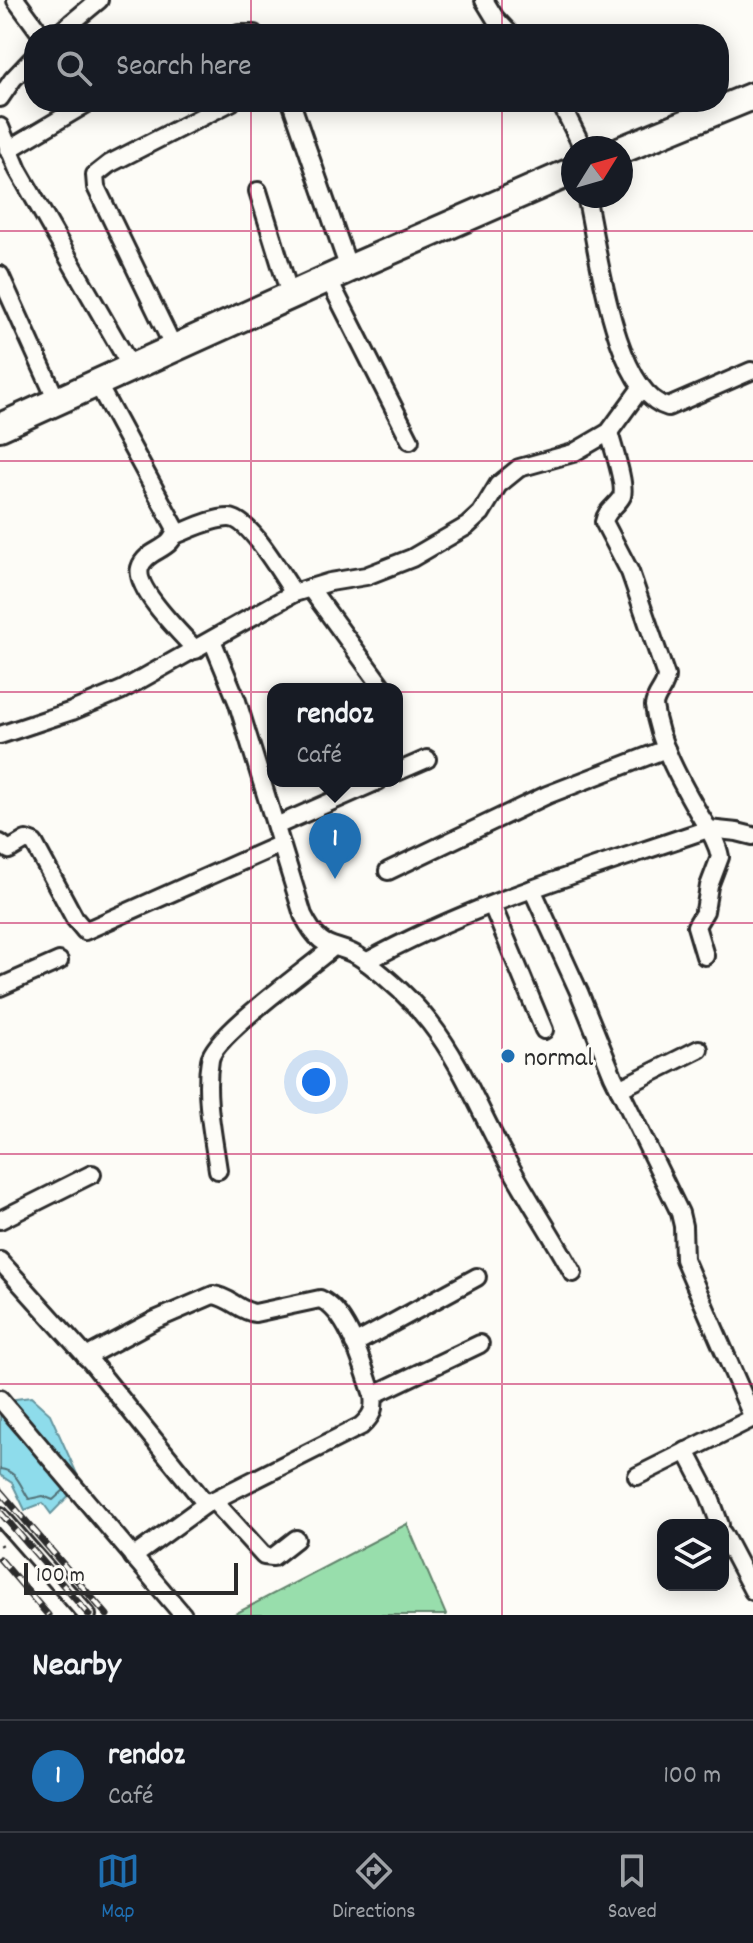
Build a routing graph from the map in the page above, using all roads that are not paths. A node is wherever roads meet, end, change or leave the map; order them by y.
1 (16, 0) edge
2 (99, 0) edge
3 (484, 0) edge
4 (34, 24) edge
5 (70, 24) edge
6 (501, 24) edge
7 (24, 67) edge
8 (753, 96) edge
9 (0, 98) edge
10 (729, 106) edge
11 (72, 112) edge
12 (211, 112) edge
13 (294, 112) edge
14 (565, 112) edge
15 (714, 112) edge
16 (0, 127) edge
17 (577, 136) edge
18 (633, 145) edge
19 (8, 150) junction
20 (561, 176) edge
21 (258, 191) dead end
22 (589, 208) edge
23 (338, 274) junction
24 (0, 275) edge
25 (290, 295) junction
26 (174, 348) junction
27 (131, 367) junction
28 (751, 371) edge
29 (97, 383) junction
30 (641, 388) junction
31 (57, 401) junction
32 (0, 427) edge
33 (609, 432) junction
34 (410, 440) dead end
35 (175, 535) junction
36 (302, 590) junction
37 (212, 640) junction
38 (196, 650) junction
39 (379, 683) edge
40 (0, 735) edge
41 (666, 749) junction
42 (427, 759) dead end
43 (403, 769) edge
44 (364, 787) edge
45 (276, 826) junction
46 (708, 829) junction
47 (753, 836) edge
48 (0, 843) edge
49 (281, 844) junction
50 (388, 871) dead end
51 (532, 889) junction
52 (492, 905) junction
53 (332, 948) junction
54 (705, 956) dead end
55 (59, 961) dead end
56 (366, 962) junction
57 (0, 987) edge
58 (544, 1030) dead end
59 (699, 1049) dead end
60 (619, 1089) junction
61 (218, 1170) dead end
62 (92, 1174) dead end
63 (0, 1220) edge
64 (0, 1261) edge
65 (573, 1273) dead end
66 (477, 1277) dead end
67 (354, 1344) junction
68 (480, 1344) dead end
69 (86, 1357) junction
70 (373, 1395) junction
71 (0, 1399) edge
72 (753, 1418) edge
73 (686, 1451) junction
74 (637, 1476) dead end
75 (210, 1502) junction
76 (0, 1516) edge
77 (718, 1519) edge
78 (296, 1539) dead end
79 (729, 1545) edge
80 (133, 1557) junction
81 (753, 1591) edge
82 (87, 1615) edge
83 (183, 1615) edge

1 - 4 street
2 - 5 street
3 - 6 street
7 - 9 street
8 - 10 highway
11 - 19 street
12 - 26 street
13 - 23 street
14 - 17 street
15 - 18 highway
16 - 19 street
19 - 27 street
20 - 23 highway
21 - 25 street
22 - 30 street
23 - 25 highway
23 - 34 street
24 - 31 street
25 - 26 highway
26 - 27 highway
27 - 29 highway
28 - 30 street
29 - 31 highway
29 - 35 street
30 - 33 street
31 - 32 highway
33 - 36 street
33 - 41 street
35 - 36 street
35 - 38 street
36 - 37 street
36 - 39 street
37 - 38 street
37 - 45 street
38 - 40 street
41 - 46 street
41 - 50 street
42 - 43 street
44 - 45 street
45 - 49 street
46 - 47 street
46 - 51 street
46 - 54 street
48 - 49 street
49 - 53 street
51 - 52 street
51 - 60 street
52 - 56 street
52 - 58 street
53 - 56 street
53 - 61 street
55 - 57 street
56 - 65 street
59 - 60 street
60 - 72 street
62 - 63 street
64 - 69 street
66 - 67 street
67 - 69 street
67 - 70 street
68 - 70 street
69 - 75 street
70 - 75 street
71 - 80 street
72 - 73 street
73 - 74 street
73 - 77 street
75 - 78 street
75 - 80 street
76 - 82 street
79 - 81 street
80 - 83 street

